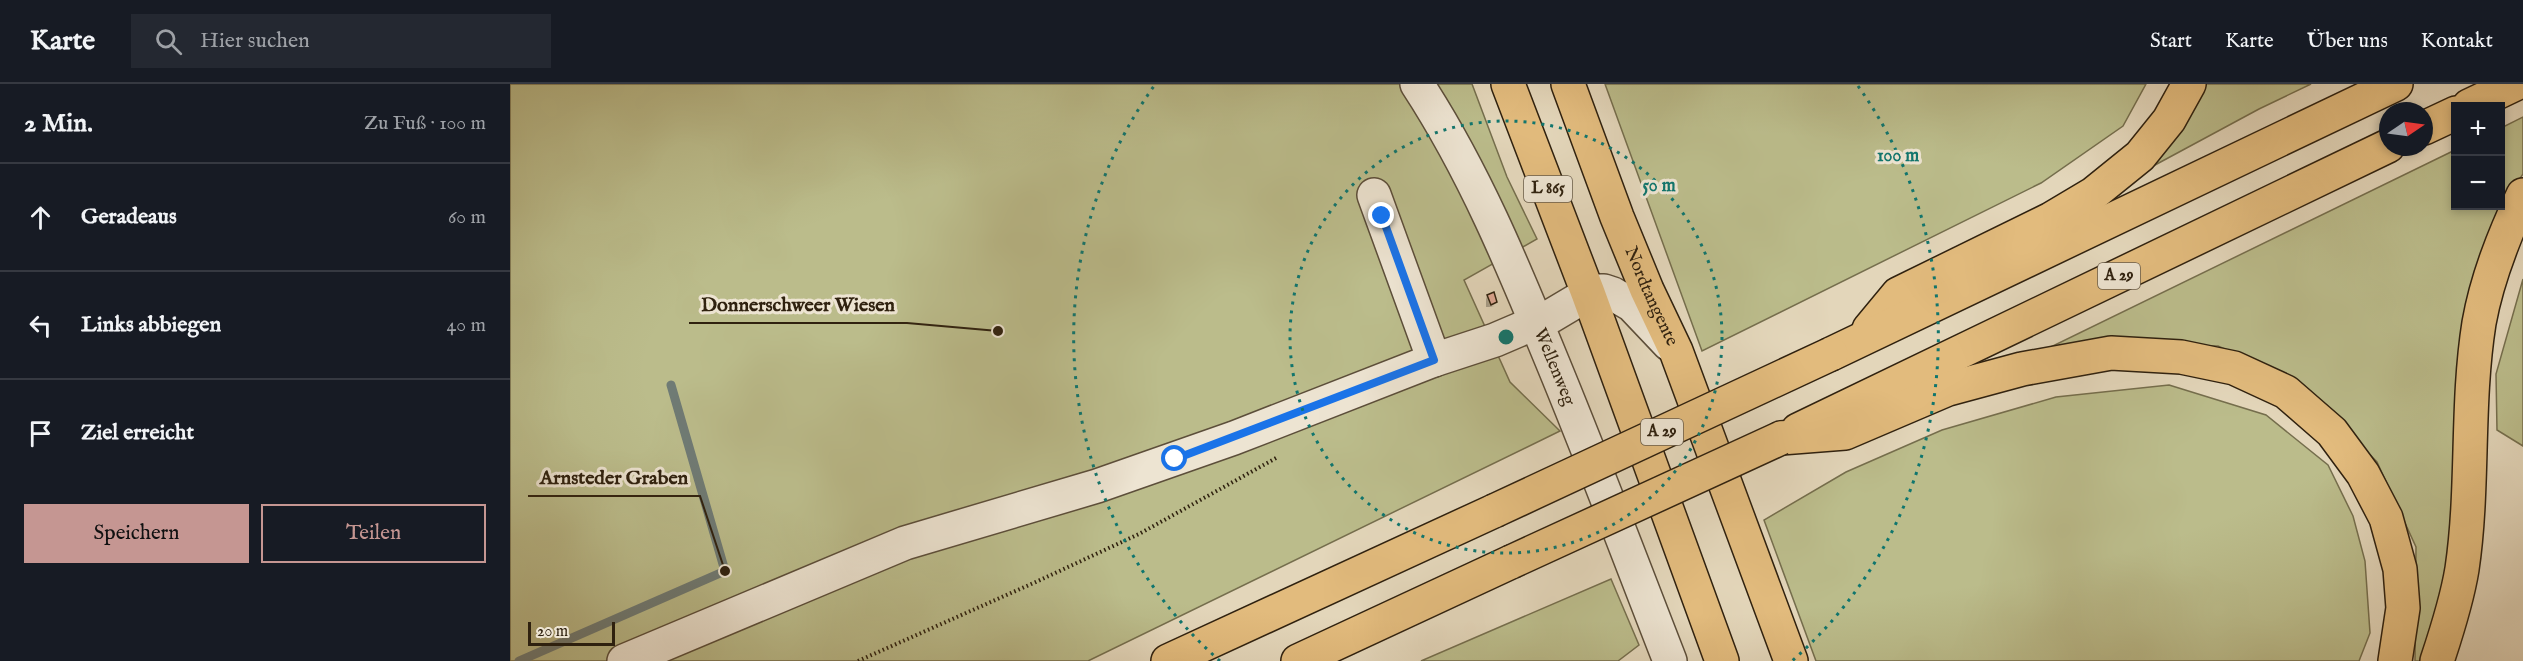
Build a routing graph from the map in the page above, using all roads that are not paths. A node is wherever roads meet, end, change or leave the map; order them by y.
1 (1418, 84) edge
2 (1508, 84) edge
3 (1568, 84) edge
4 (2189, 84) edge
5 (2396, 84) edge
6 (2515, 84) edge
7 (2477, 102) edge
8 (2451, 115) edge
9 (2433, 124) edge
10 (2379, 151) edge
11 (1374, 195) dead end
12 (2523, 195) edge
13 (1588, 293) junction
14 (1544, 319) junction
15 (1863, 337) junction
16 (1608, 347) junction
17 (1676, 351) junction
18 (1434, 360) junction
19 (1855, 416) junction
20 (624, 661) edge
21 (1168, 661) edge
22 (1298, 661) edge
23 (1670, 661) edge
24 (1722, 661) edge
25 (1791, 661) edge
26 (2395, 661) edge
27 (2437, 661) edge

1 - 14 street, Wellenweg
2 - 13 highway, L 865
3 - 17 highway, Nordtangente
4 - 15 highway
5 - 15 highway, A 29
6 - 7 highway
8 - 9 highway
10 - 19 highway, A 29
11 - 18 street
12 - 27 highway
13 - 14 street
13 - 16 highway, L 865
13 - 17 street
14 - 16 street
14 - 18 street
14 - 23 street, Wellenweg
15 - 21 highway, A 29, bridge
16 - 24 highway, L 865
17 - 25 highway, Nordtangente
18 - 20 street
19 - 22 highway, A 29, bridge
19 - 26 highway

